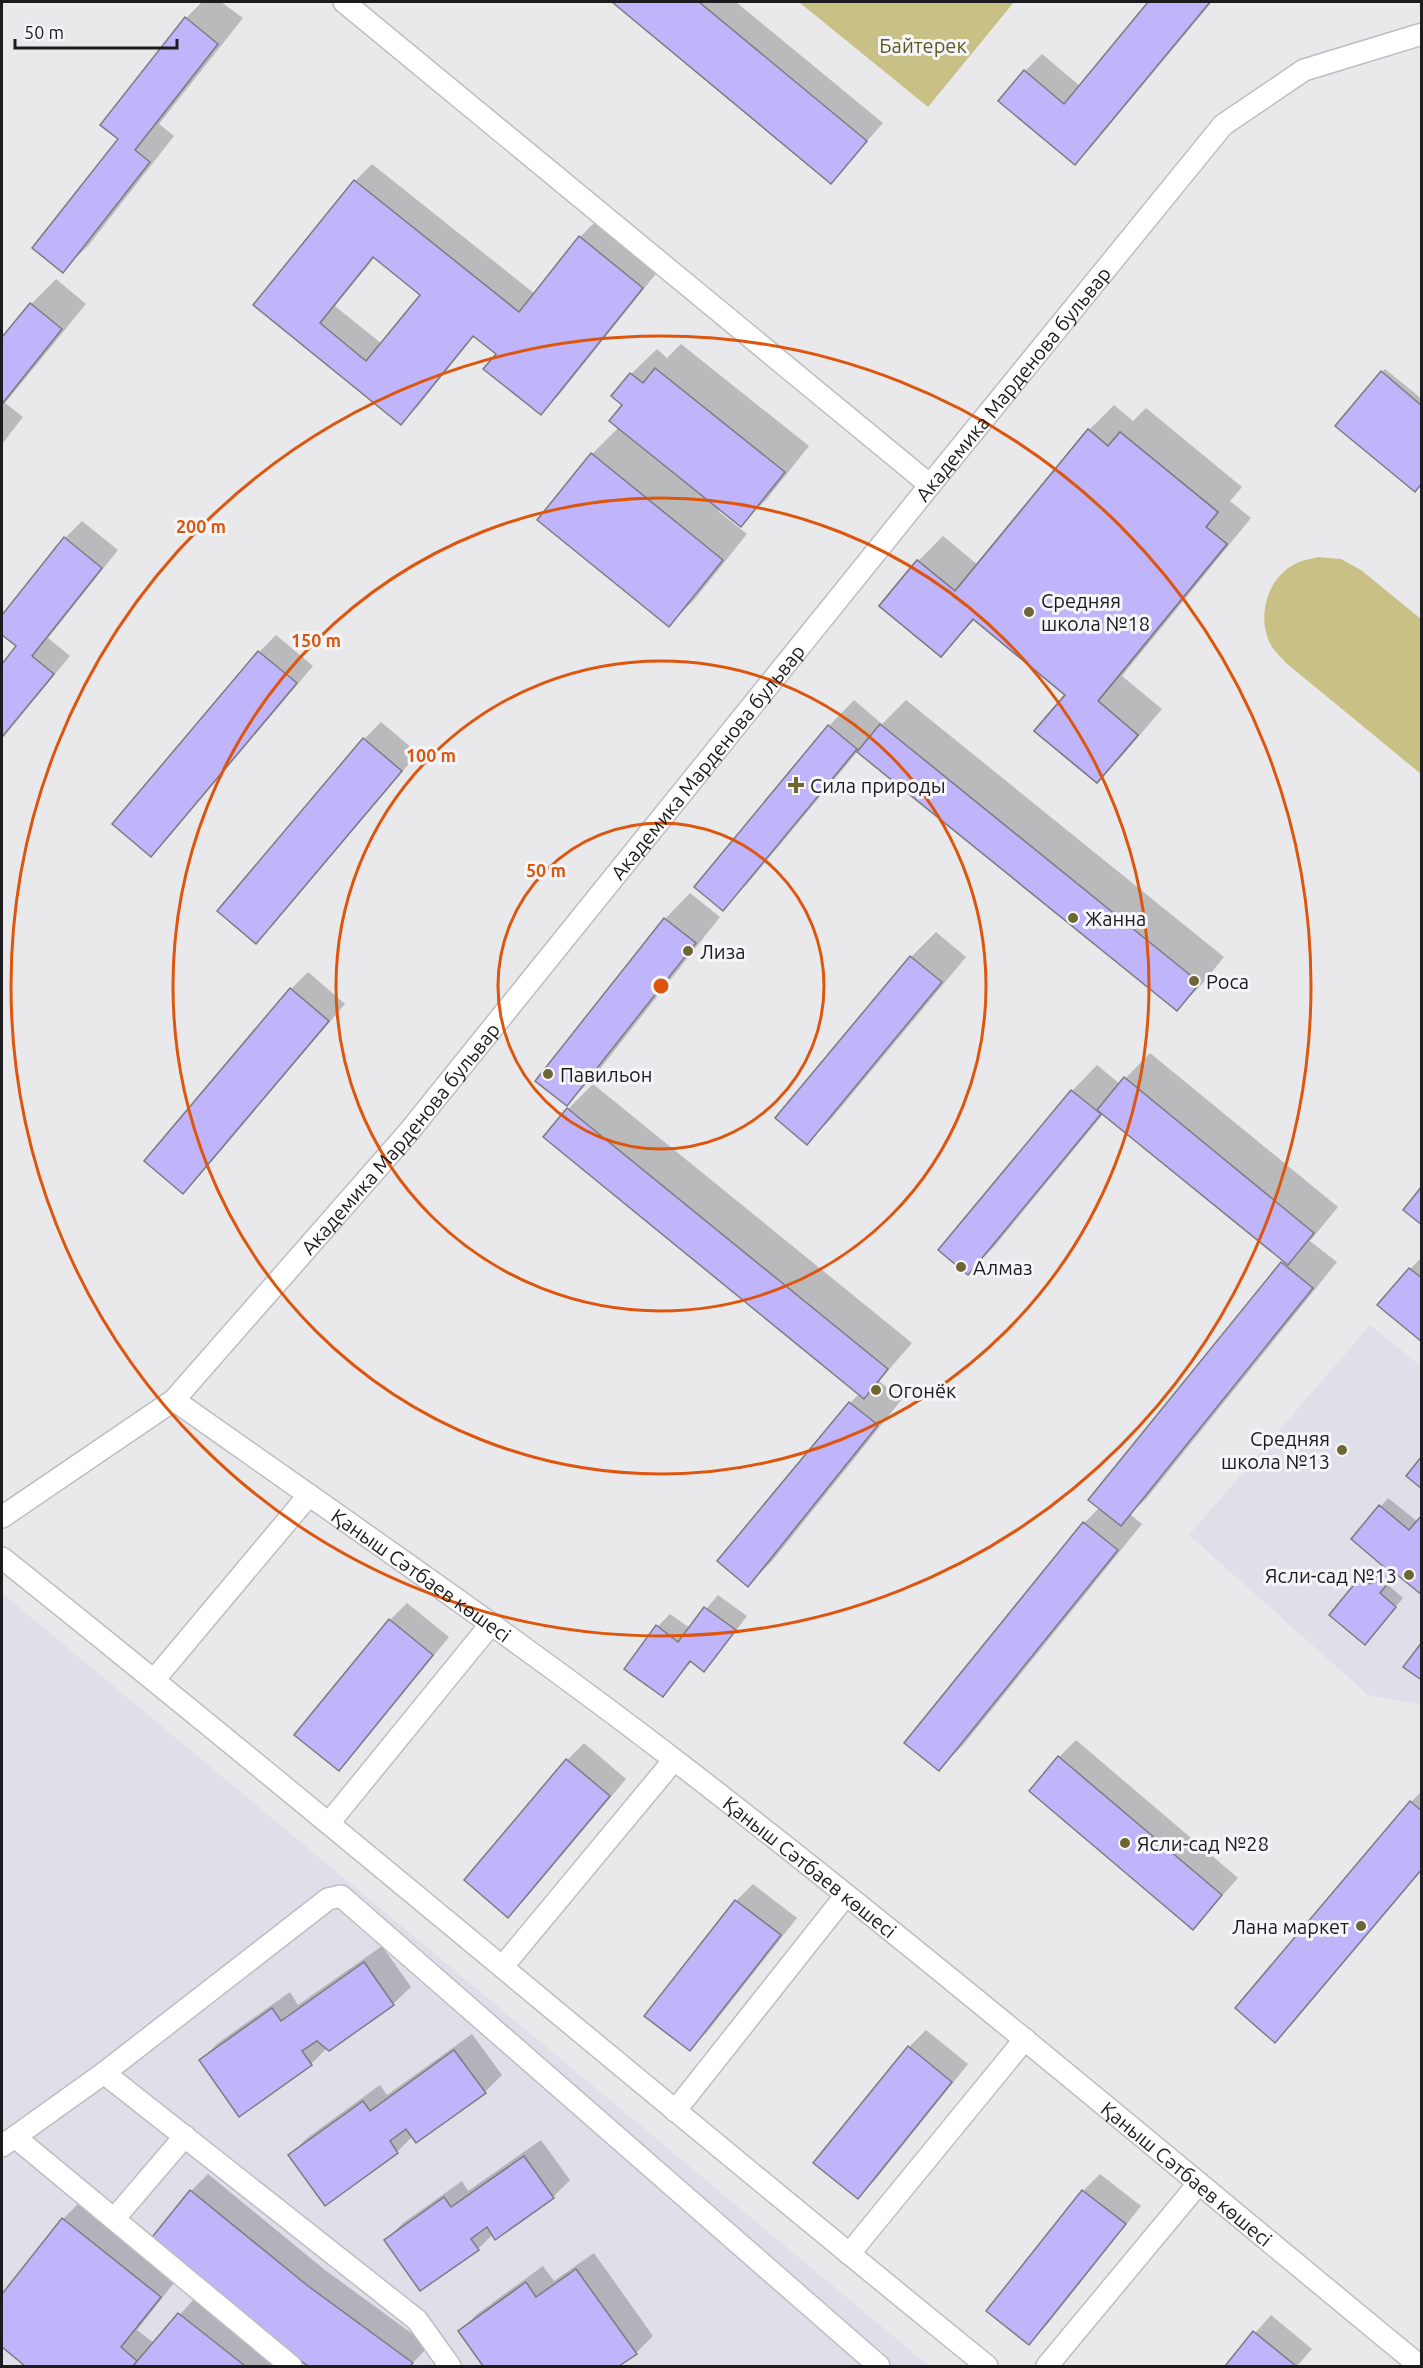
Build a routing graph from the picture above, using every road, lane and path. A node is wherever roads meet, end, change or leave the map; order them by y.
1 (344, 2) edge
2 (1422, 34) edge
3 (930, 484) junction
4 (174, 1400) junction
5 (309, 1495) junction
6 (2, 1517) edge
7 (2, 1557) edge
8 (491, 1624) junction
9 (154, 1680) junction
10 (674, 1760) junction
11 (329, 1823) junction
12 (846, 1895) junction
13 (503, 1966) junction
14 (1025, 2039) junction
15 (104, 2073) junction
16 (675, 2111) junction
17 (185, 2136) junction
18 (8, 2142) edge
19 (1198, 2184) junction
20 (114, 2219) junction
21 (849, 2254) junction
22 (291, 2367) edge
23 (450, 2367) edge
24 (879, 2367) edge
25 (987, 2367) edge
26 (1047, 2367) edge
27 (1420, 2367) edge

1 - 3 street
2 - 3 street, Академика Марденова бульвар
3 - 4 street, Академика Марденова бульвар
4 - 5 street, Қаныш Сәтбаев көшесі
4 - 6 street, Академика Марденова бульвар
5 - 8 street, Қаныш Сәтбаев көшесі
5 - 9 street
7 - 9 street
8 - 10 street, Қаныш Сәтбаев көшесі
8 - 11 street
9 - 11 street
10 - 12 street, Қаныш Сәтбаев көшесі
10 - 13 street
11 - 13 street
12 - 14 street, Қаныш Сәтбаев көшесі
12 - 16 street
13 - 16 street
14 - 19 street, Қаныш Сәтбаев көшесі
14 - 21 street
15 - 17 street
15 - 18 street
15 - 24 street
16 - 21 street
17 - 20 street
17 - 23 street
18 - 20 street
19 - 26 street
19 - 27 street, Қаныш Сәтбаев көшесі
20 - 22 street
21 - 25 street

